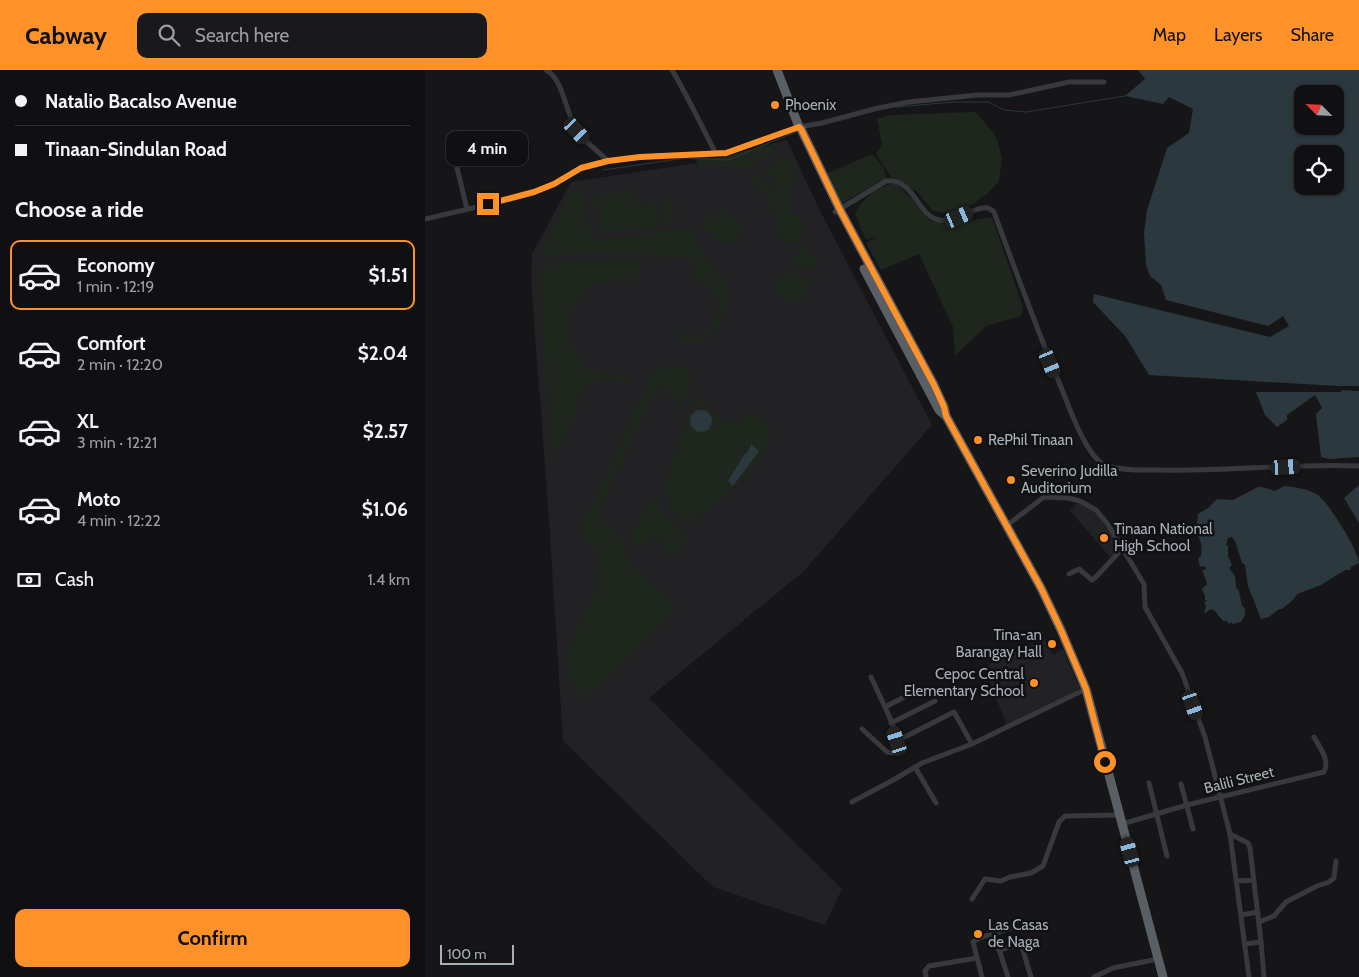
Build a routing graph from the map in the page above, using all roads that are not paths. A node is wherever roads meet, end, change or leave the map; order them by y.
1 (546, 70) edge
2 (672, 70) edge
3 (777, 70) edge
4 (1104, 82) dead end
5 (800, 131) junction
6 (450, 140) dead end
7 (716, 154) junction
8 (608, 161) junction
9 (467, 209) junction
10 (837, 211) junction
11 (425, 218) edge
12 (1359, 466) edge
13 (1007, 526) junction
14 (1122, 549) junction
15 (1069, 574) dead end
16 (871, 677) dead end
17 (1086, 689) junction
18 (918, 690) dead end
19 (935, 701) dead end
20 (885, 707) junction
21 (891, 723) junction
22 (862, 728) dead end
23 (1315, 737) dead end
24 (897, 741) junction
25 (972, 744) junction
26 (915, 767) junction
27 (1149, 783) dead end
28 (1181, 784) dead end
29 (1220, 798) junction
30 (852, 802) dead end
31 (936, 803) dead end
32 (1187, 805) junction
33 (1157, 814) junction
34 (1121, 819) junction
35 (1193, 829) dead end
36 (1231, 834) junction
37 (1167, 856) dead end
38 (1336, 861) dead end
39 (1254, 880) junction
40 (1237, 881) junction
41 (972, 899) dead end
42 (1258, 912) junction
43 (1241, 915) junction
44 (1259, 922) junction
45 (1014, 927) dead end
46 (994, 934) junction
47 (1261, 942) junction
48 (1245, 944) junction
49 (999, 950) junction
50 (977, 958) junction
51 (1158, 959) junction
52 (926, 977) edge
53 (982, 977) edge
54 (1008, 977) edge
55 (1031, 977) edge
56 (1094, 977) edge
57 (1163, 977) edge
58 (1249, 977) edge
59 (1264, 977) edge

1 - 8 street
2 - 7 street
3 - 5 highway
4 - 5 street
5 - 7 street
5 - 10 highway
6 - 9 street
7 - 8 street
8 - 9 street
9 - 11 street
10 - 12 street
10 - 13 highway
13 - 14 street
13 - 17 highway
14 - 15 street
14 - 29 street
16 - 20 street
17 - 25 street
17 - 34 highway
18 - 20 street
19 - 21 street
20 - 21 street
21 - 24 street
22 - 24 street
23 - 29 street, Balili Street
24 - 25 street
25 - 26 street
26 - 30 street
26 - 31 street
27 - 33 street
28 - 32 street
29 - 32 street, Balili Street
29 - 36 street
32 - 33 street, Balili Street
32 - 35 street
33 - 34 street, Balili Street
33 - 37 street
34 - 41 street, Balili Street
34 - 51 highway
36 - 39 street
36 - 40 street
38 - 44 street
39 - 40 street
39 - 42 street
40 - 43 street
42 - 43 street
42 - 44 street
43 - 48 street
44 - 47 street
45 - 46 street
46 - 49 street
46 - 50 street
47 - 48 street
47 - 59 street
48 - 58 street
49 - 54 street
49 - 55 street
50 - 52 street
50 - 53 street
51 - 56 street
51 - 57 highway

